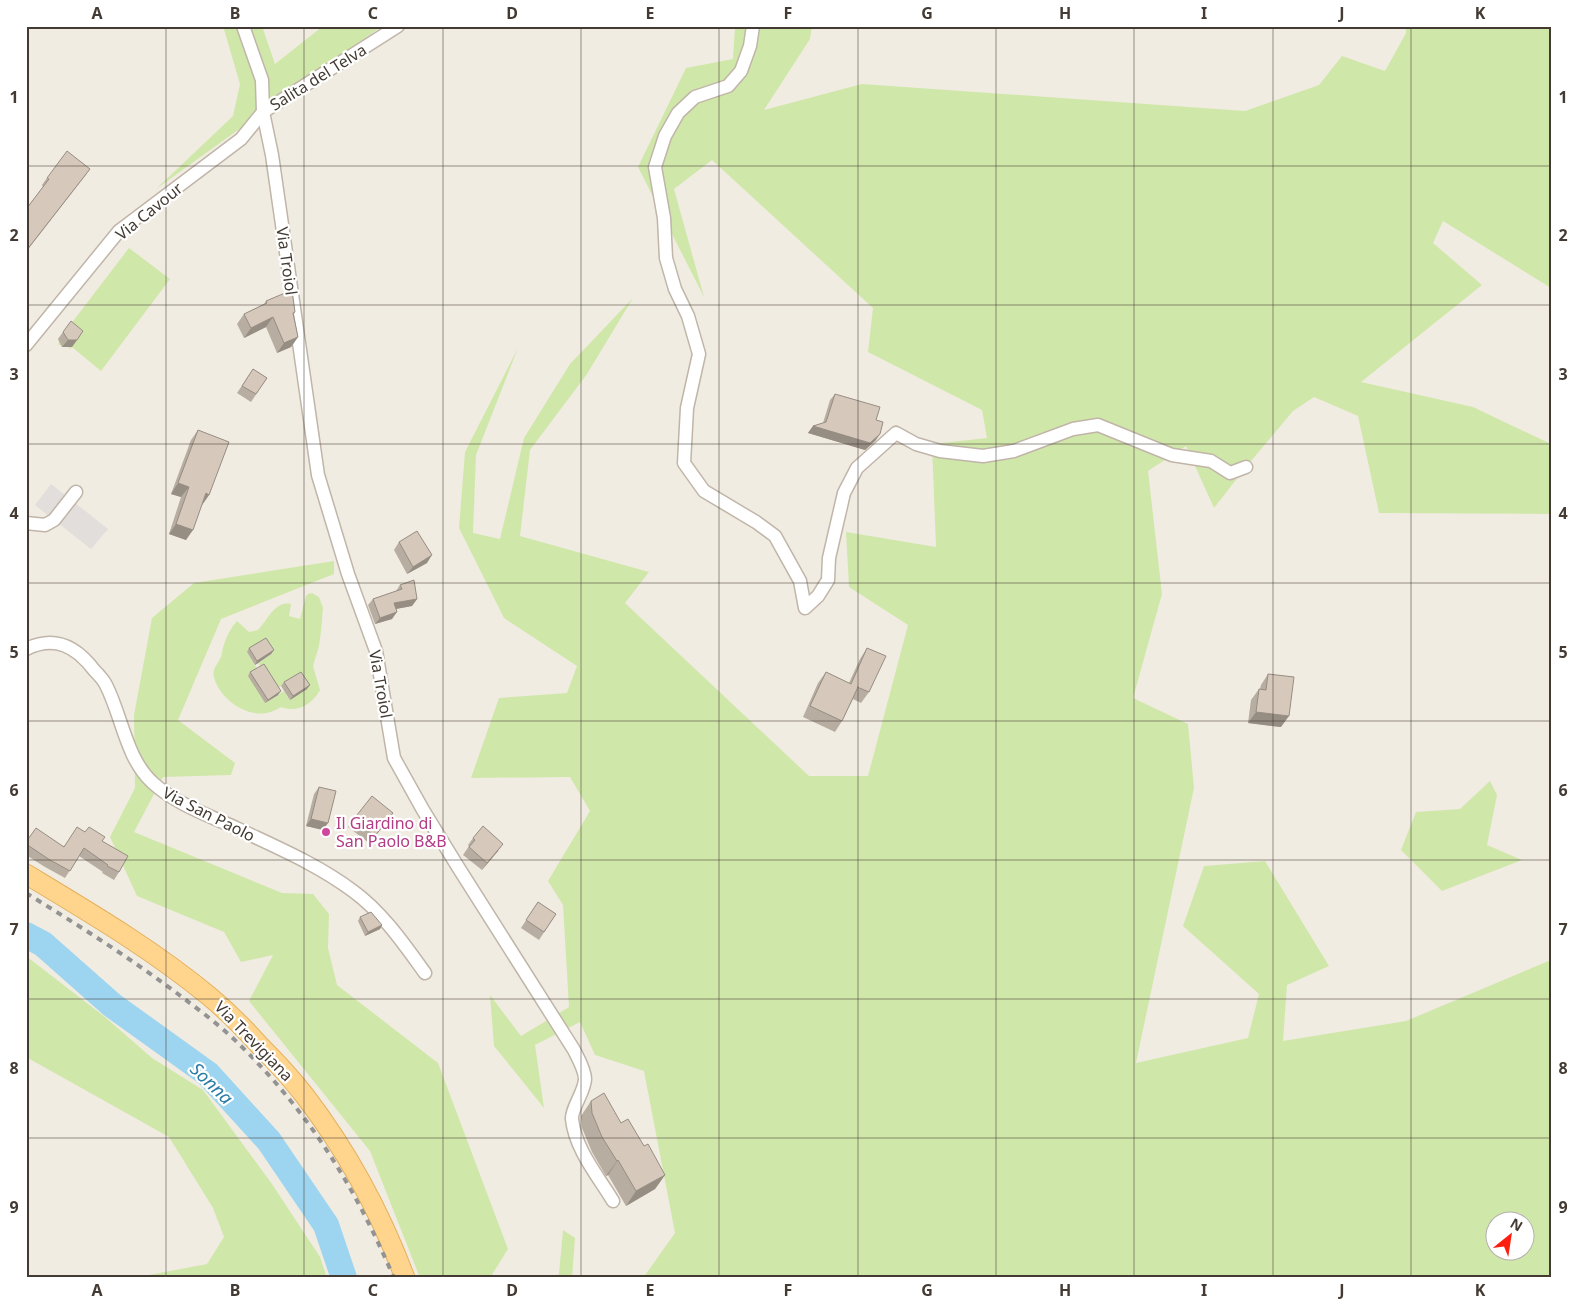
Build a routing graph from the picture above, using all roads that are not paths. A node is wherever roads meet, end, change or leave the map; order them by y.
1 (242, 26) edge
2 (398, 26) edge
3 (753, 26) edge
4 (262, 112) junction
5 (26, 345) edge
6 (1246, 467) dead end
7 (76, 492) dead end
8 (26, 523) edge
9 (26, 649) edge
10 (26, 874) edge
11 (425, 973) dead end
12 (613, 1201) dead end
13 (405, 1278) edge

1 - 4 street, Via Troiol
2 - 4 street, Salita del Telva
3 - 6 street
4 - 5 street, Via Cavour
4 - 12 street, Via Troiol
7 - 8 street
9 - 11 street, Via San Paolo
10 - 13 main road, Via Trevigiana

